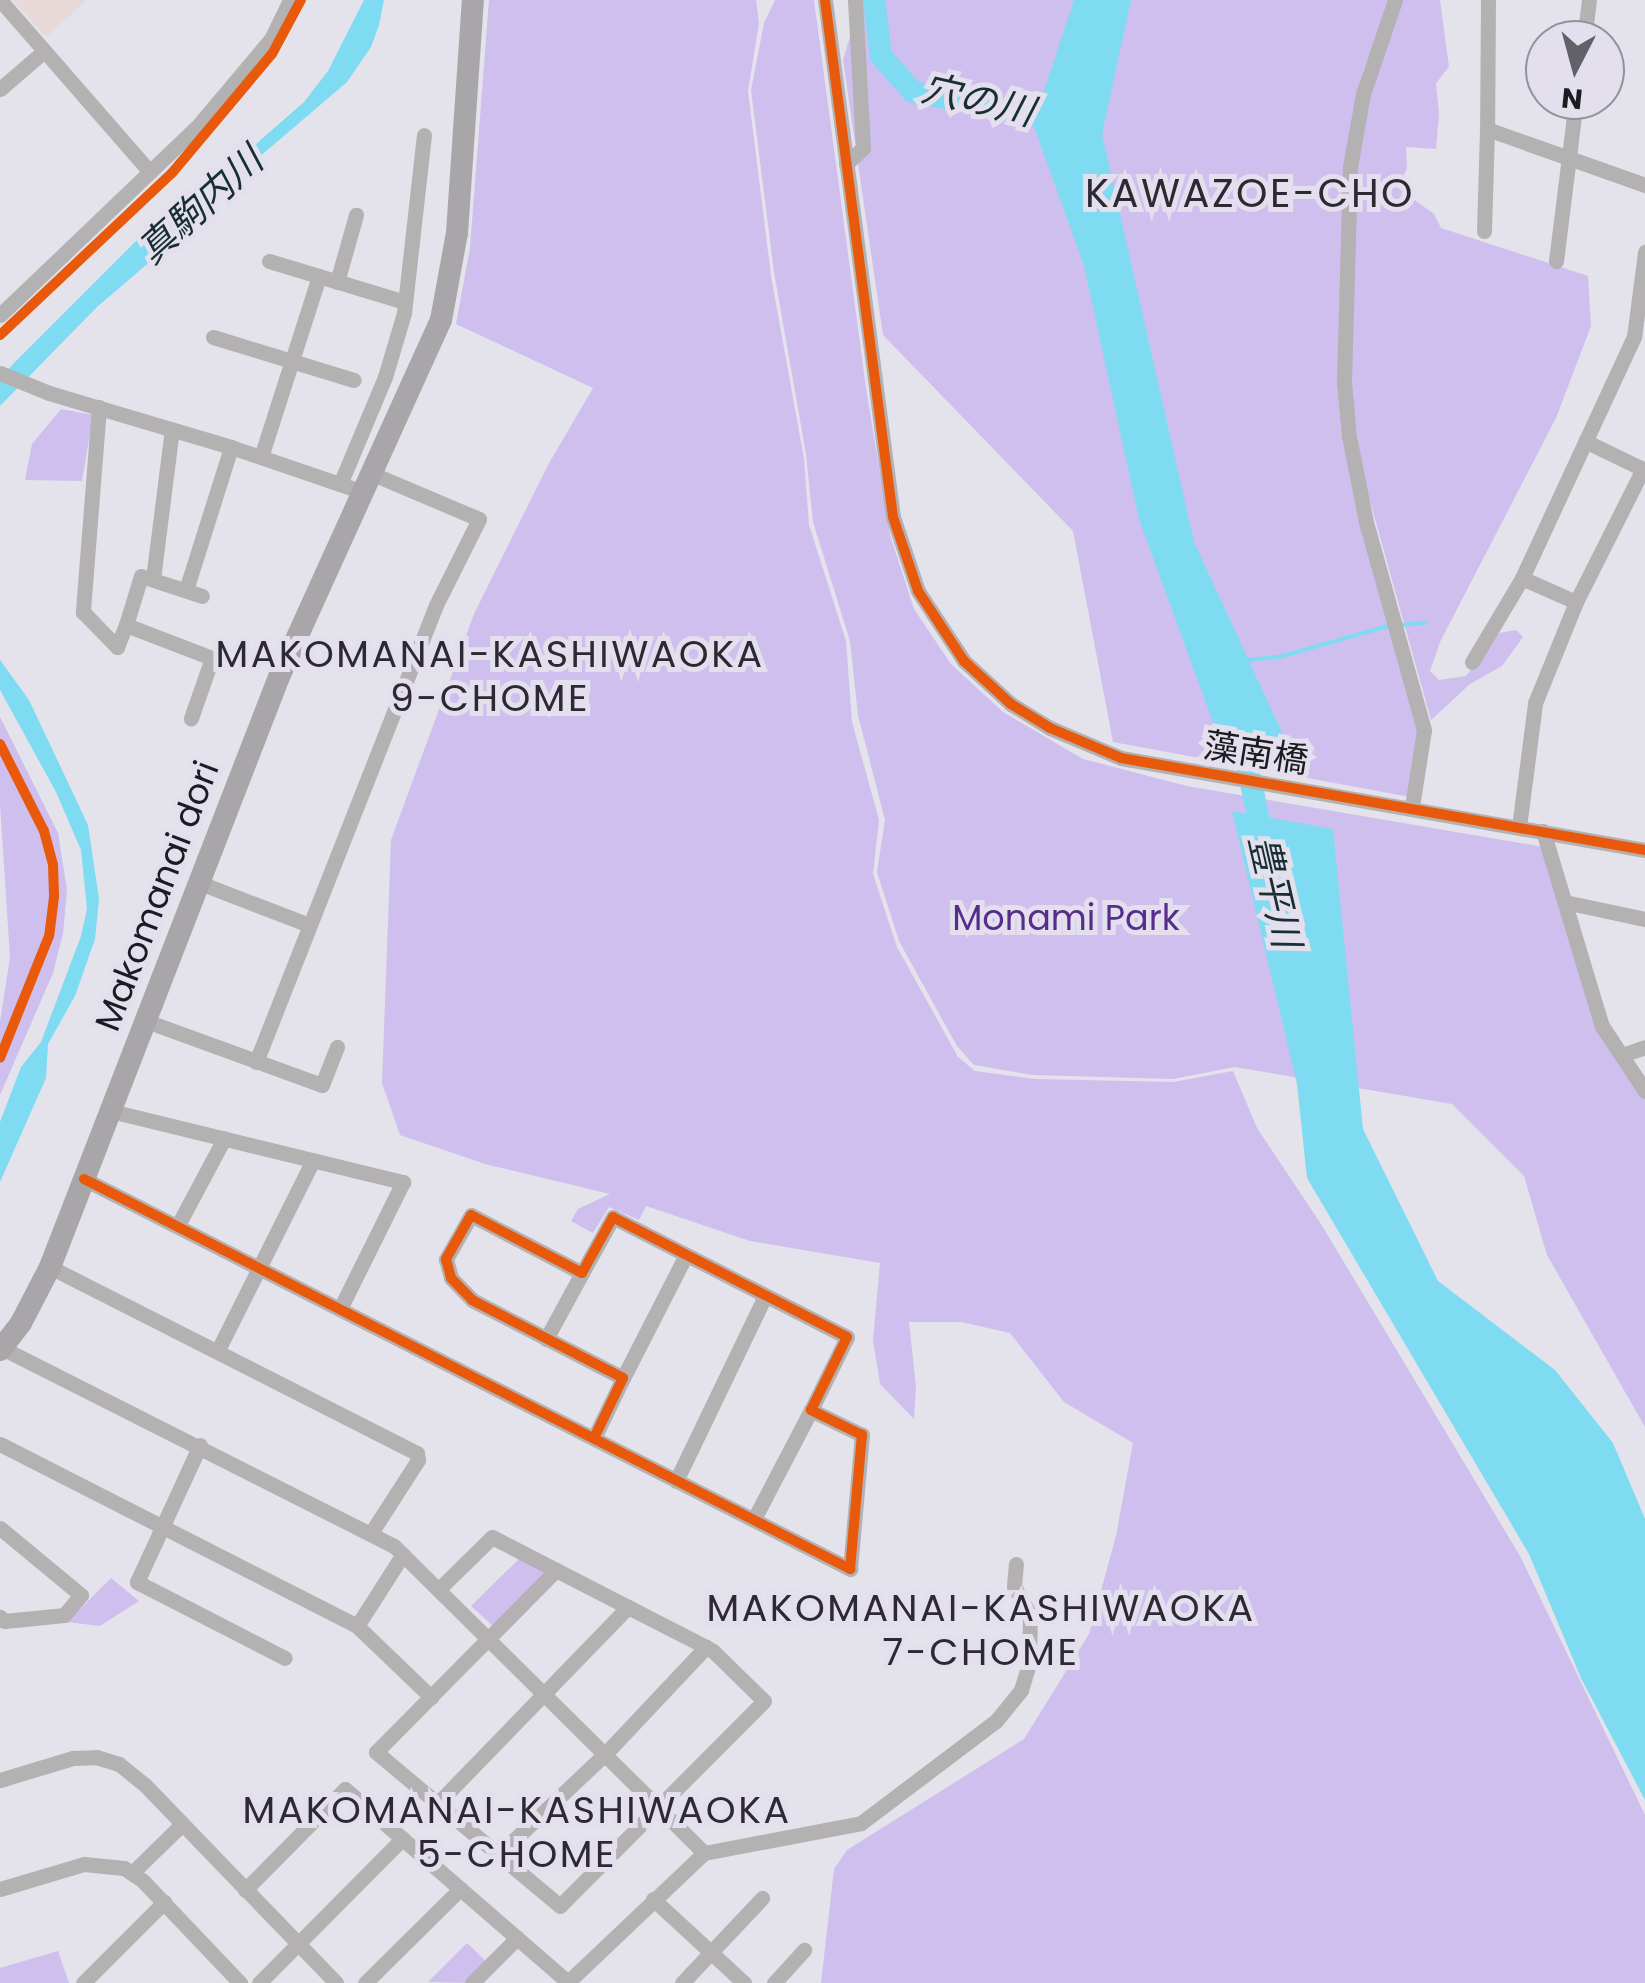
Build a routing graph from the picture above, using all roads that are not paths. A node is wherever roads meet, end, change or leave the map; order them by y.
1 (0, 0) edge
2 (290, 0) edge
3 (473, 0) edge
4 (825, 0) edge
5 (855, 0) edge
6 (1395, 0) edge
7 (1488, 0) edge
8 (44, 50) junction
9 (0, 90) edge
10 (1573, 120) edge
11 (1486, 130) junction
12 (424, 135) dead end
13 (1568, 158) junction
14 (846, 164) junction
15 (150, 172) junction
16 (1645, 185) edge
17 (356, 215) dead end
18 (1484, 231) dead end
19 (1645, 252) edge
20 (269, 261) dead end
21 (1556, 261) dead end
22 (319, 276) junction
23 (337, 282) junction
24 (406, 302) junction
25 (0, 315) edge
26 (213, 337) dead end
27 (294, 360) junction
28 (0, 373) edge
29 (354, 380) dead end
30 (98, 407) junction
31 (172, 429) junction
32 (1585, 441) junction
33 (230, 447) junction
34 (261, 457) junction
35 (341, 482) junction
36 (368, 483) junction
37 (153, 578) junction
38 (1522, 578) junction
39 (1576, 602) junction
40 (126, 624) junction
41 (1472, 662) dead end
42 (191, 718) dead end
43 (1412, 808) junction
44 (1519, 827) junction
45 (1543, 832) junction
46 (1645, 850) edge
47 (200, 883) junction
48 (1565, 902) junction
49 (1645, 920) edge
50 (309, 926) junction
51 (146, 1021) junction
52 (1645, 1047) edge
53 (337, 1048) dead end
54 (1622, 1055) junction
55 (256, 1062) junction
56 (1645, 1091) edge
57 (111, 1110) junction
58 (224, 1139) junction
59 (313, 1160) junction
60 (84, 1179) junction
61 (178, 1225) junction
62 (686, 1255) junction
63 (50, 1267) junction
64 (260, 1267) junction
65 (582, 1273) junction
66 (765, 1296) junction
67 (341, 1307) junction
68 (546, 1339) junction
69 (1, 1349) edge
70 (218, 1350) junction
71 (623, 1378) junction
72 (811, 1410) junction
73 (594, 1438) junction
74 (0, 1444) edge
75 (200, 1446) junction
76 (676, 1481) junction
77 (754, 1520) junction
78 (161, 1524) junction
79 (0, 1528) edge
80 (371, 1534) junction
81 (403, 1554) junction
82 (1016, 1564) dead end
83 (556, 1570) junction
84 (439, 1590) junction
85 (628, 1608) junction
86 (0, 1617) edge
87 (357, 1626) junction
88 (488, 1639) junction
89 (706, 1647) junction
90 (286, 1658) dead end
91 (546, 1695) junction
92 (431, 1697) junction
93 (606, 1752) junction
94 (0, 1780) edge
95 (437, 1804) junction
96 (659, 1807) junction
97 (182, 1824) junction
98 (403, 1838) junction
99 (704, 1853) junction
100 (497, 1856) junction
101 (0, 1868) edge
102 (132, 1873) junction
103 (3, 1888) edge
104 (460, 1888) junction
105 (245, 1890) junction
106 (762, 1898) dead end
107 (654, 1899) junction
108 (164, 1902) junction
109 (518, 1938) junction
110 (298, 1944) junction
111 (804, 1950) dead end
112 (711, 1952) junction
113 (567, 1982) edge
114 (83, 1983) edge
115 (240, 1983) edge
116 (258, 1983) edge
117 (336, 1983) edge
118 (365, 1983) edge
119 (472, 1983) edge
120 (682, 1983) edge
121 (744, 1983) edge
122 (774, 1983) edge

1 - 8 street
2 - 15 street
3 - 36 highway, Makomanai dori
4 - 14 street, 藻南橋
5 - 14 street
6 - 43 street
7 - 11 street
8 - 9 street
8 - 15 street
10 - 13 street
11 - 13 street
11 - 18 street
12 - 24 street
13 - 16 street
13 - 21 street
14 - 43 street, 藻南橋
15 - 25 street
17 - 23 street
19 - 32 street
20 - 22 street
22 - 23 street
22 - 27 street
23 - 24 street
24 - 35 street
26 - 27 street
27 - 29 street
27 - 34 street
28 - 30 street
30 - 31 street
30 - 40 street
31 - 33 street
31 - 37 street
32 - 38 street
32 - 39 street
33 - 34 street
33 - 37 street
34 - 35 street
35 - 36 street
36 - 47 highway, Makomanai dori
36 - 50 street
37 - 40 street
38 - 39 street
38 - 41 street
39 - 44 street
40 - 42 street
43 - 44 street, 藻南橋
44 - 45 street, 藻南橋
45 - 46 street, 藻南橋
45 - 48 street
47 - 50 street
47 - 51 highway, Makomanai dori
48 - 49 street
48 - 54 street
50 - 55 street
51 - 55 street
51 - 57 highway, Makomanai dori
52 - 54 street
53 - 55 street
54 - 56 street
57 - 58 street
57 - 60 highway, Makomanai dori
58 - 59 street
58 - 61 street
59 - 64 street
59 - 67 street
60 - 61 street
60 - 63 highway, Makomanai dori
61 - 64 street
62 - 65 street
62 - 66 street
62 - 71 street
63 - 69 highway, Makomanai dori
63 - 70 street
64 - 67 street
64 - 70 street
65 - 68 street
65 - 68 street
66 - 72 street
66 - 76 street
67 - 73 street
68 - 71 street
69 - 75 street
70 - 80 street
71 - 73 street
72 - 77 street
72 - 77 street
73 - 76 street
74 - 78 street
75 - 78 street
75 - 80 street
76 - 77 street
78 - 87 street
78 - 90 street
79 - 86 street
80 - 81 street
81 - 84 street
81 - 87 street
82 - 99 street
83 - 84 street
83 - 85 street
83 - 88 street
84 - 88 street
85 - 89 street
85 - 91 street
87 - 92 street
88 - 91 street
88 - 92 street
89 - 93 street
89 - 96 street
91 - 93 street
91 - 95 street
92 - 95 street
93 - 96 street
93 - 100 street
94 - 97 street
95 - 100 street
96 - 99 street
96 - 100 street
97 - 102 street
97 - 105 street
98 - 104 street
98 - 105 street
98 - 110 street
99 - 107 street
101 - 103 street
102 - 103 street
102 - 108 street
104 - 109 street
104 - 118 street
105 - 110 street
106 - 112 street
107 - 112 street
107 - 113 street
108 - 114 street
108 - 115 street
109 - 113 street
109 - 119 street
110 - 116 street
110 - 117 street
111 - 122 street
112 - 120 street
112 - 121 street

